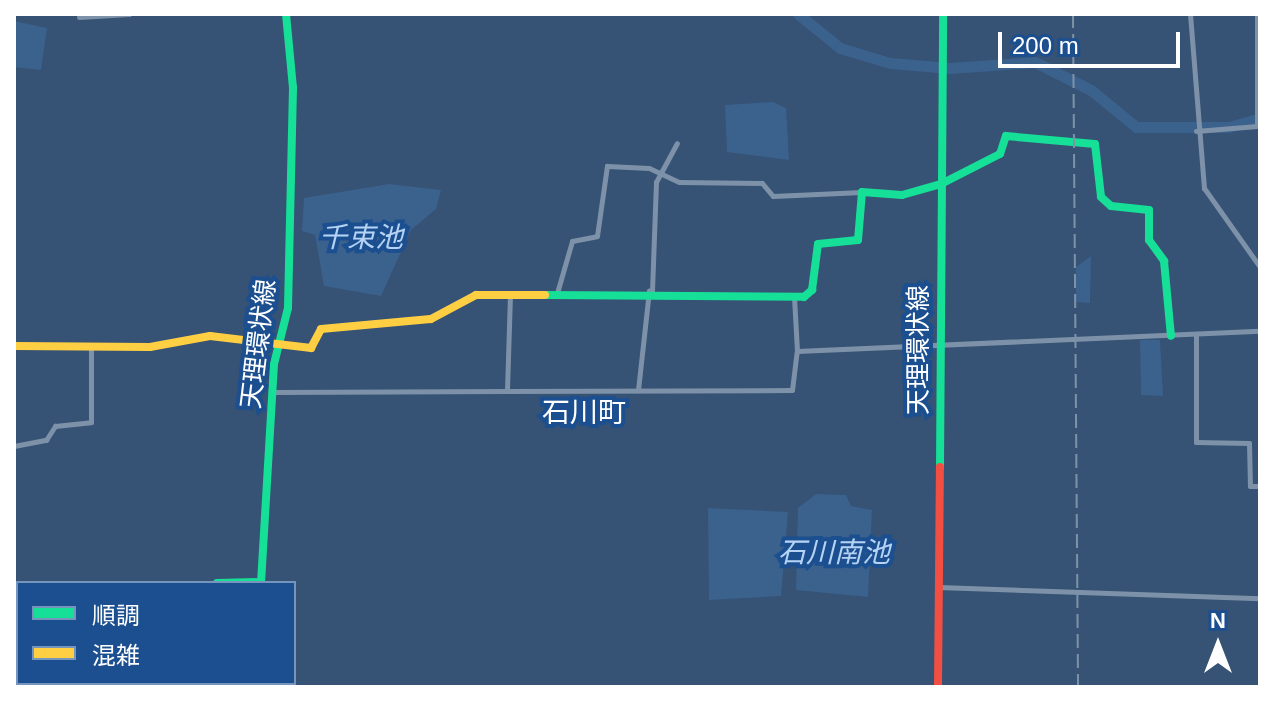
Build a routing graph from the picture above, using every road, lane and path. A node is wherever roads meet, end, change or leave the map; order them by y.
1 (129, 14) edge
2 (278, 14) edge
3 (286, 14) edge
4 (943, 14) edge
5 (1190, 14) edge
6 (1257, 14) edge
7 (79, 17) dead end
8 (1196, 131) junction
9 (677, 143) dead end
10 (657, 178) junction
11 (941, 184) junction
12 (862, 192) junction
13 (1260, 267) edge
14 (651, 291) junction
15 (557, 293) junction
16 (510, 295) junction
17 (794, 296) junction
18 (1260, 331) edge
19 (1196, 335) junction
20 (1171, 336) junction
21 (939, 342) junction
22 (280, 345) junction
23 (14, 346) edge
24 (91, 349) junction
25 (797, 351) junction
26 (508, 390) junction
27 (638, 390) junction
28 (276, 392) junction
29 (14, 446) edge
30 (1260, 486) edge
31 (261, 581) edge
32 (938, 587) junction
33 (1260, 598) edge
34 (938, 687) edge

1 - 7 street
2 - 3 street
3 - 22 street, 天理環状線
4 - 11 street, 天理環状線
5 - 8 street
6 - 8 street
8 - 13 street
9 - 10 street
10 - 12 street
10 - 14 street
10 - 15 street
11 - 12 street
11 - 20 street
11 - 21 street, 天理環状線
12 - 17 street
14 - 15 street
14 - 17 street
14 - 27 street
15 - 16 street
16 - 22 street
16 - 26 street
17 - 25 street
18 - 19 street
19 - 20 street
19 - 30 street
20 - 21 street
21 - 25 street
21 - 32 street, 天理環状線
22 - 24 street
22 - 28 street, 天理環状線
23 - 24 street
24 - 29 street
25 - 27 street
26 - 27 street
26 - 28 street
28 - 31 street, 天理環状線
32 - 33 street
32 - 34 street, 天理環状線

